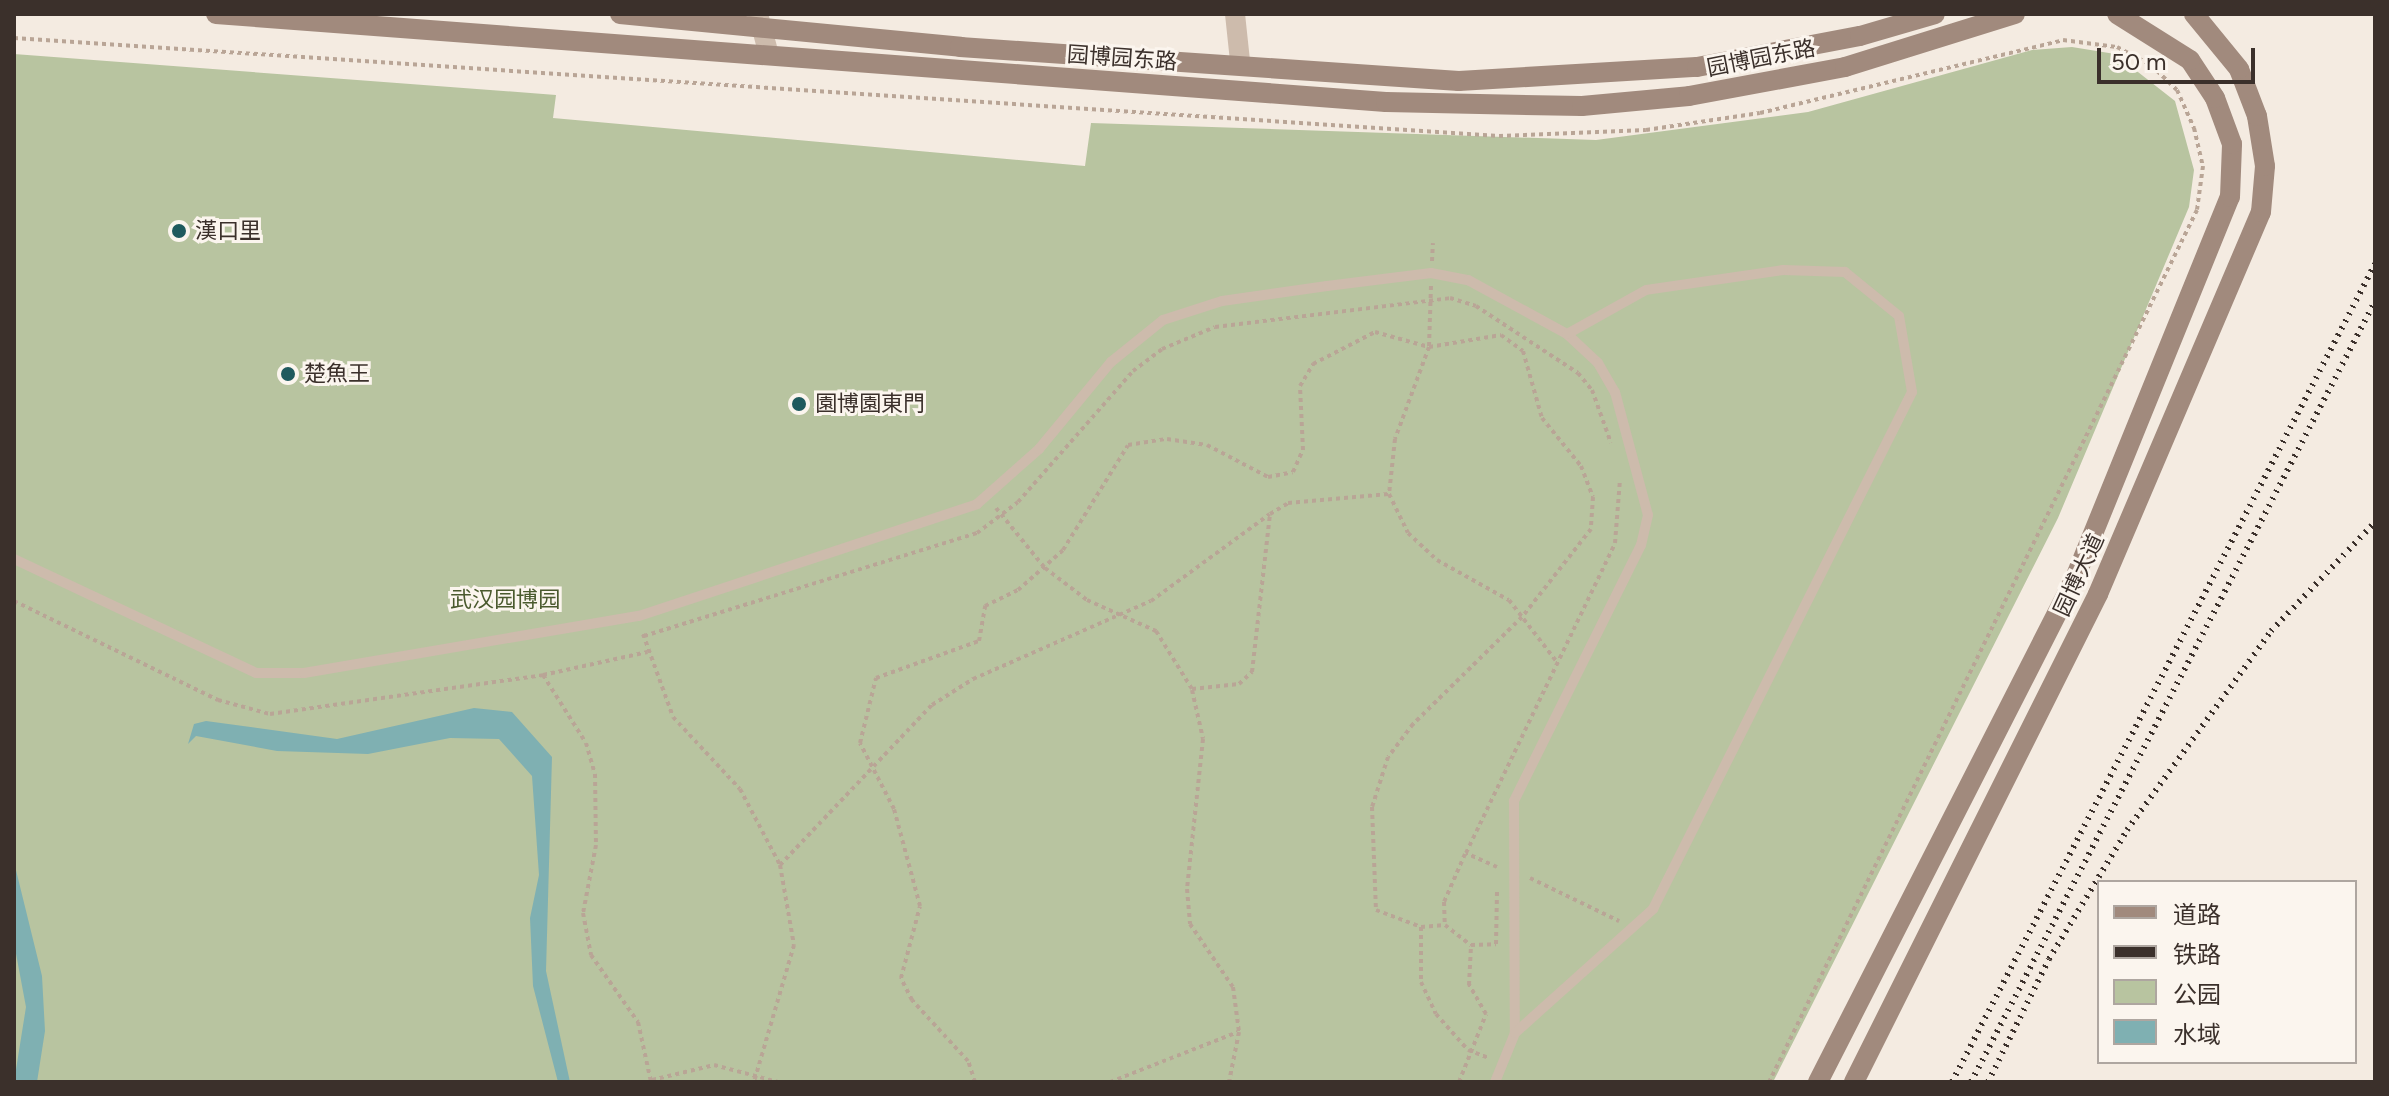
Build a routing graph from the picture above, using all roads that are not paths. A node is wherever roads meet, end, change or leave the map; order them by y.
1 (216, 14) edge
2 (620, 14) edge
3 (1235, 14) edge
4 (1935, 14) edge
5 (2015, 14) edge
6 (2117, 14) edge
7 (2194, 14) edge
8 (760, 20) edge
9 (769, 55) junction
10 (1240, 61) junction
11 (1567, 334) junction
12 (14, 559) edge
13 (1515, 1033) junction
14 (1495, 1082) edge
15 (1818, 1082) edge
16 (1854, 1082) edge

1 - 9 main road, 园博园东路
2 - 8 main road, 园博园东路
3 - 10 street
4 - 10 main road, 园博园东路
5 - 9 main road, 园博园东路
6 - 15 main road, 园博大道
7 - 16 main road, 园博大道
8 - 9 street
8 - 10 main road, 园博园东路
11 - 12 lane
11 - 13 lane
11 - 13 lane
13 - 14 lane

